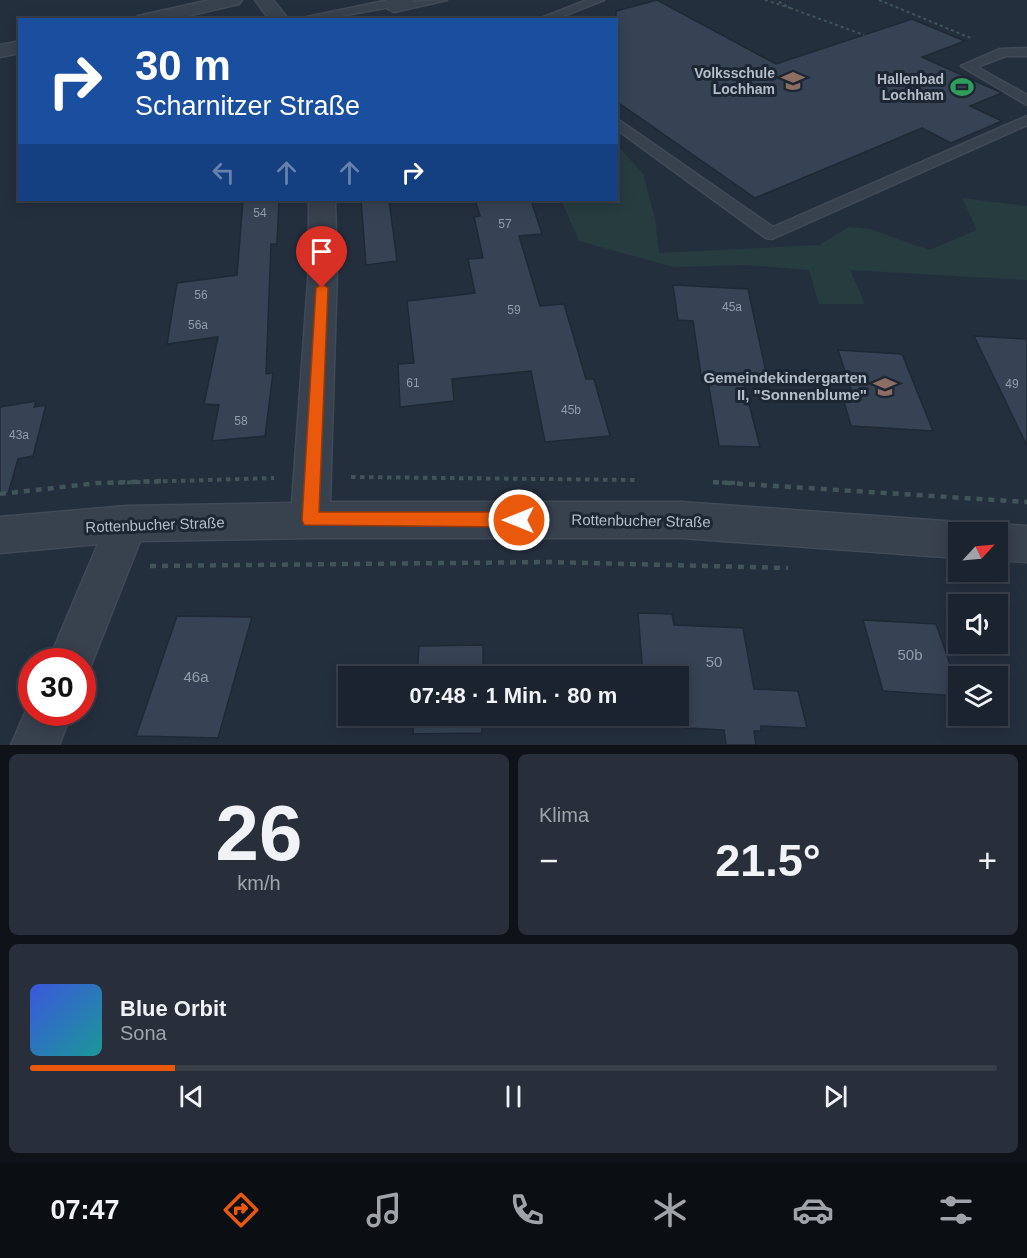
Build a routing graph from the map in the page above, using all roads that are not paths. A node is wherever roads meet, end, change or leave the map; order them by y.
1 (233, 0) edge
2 (264, 0) edge
3 (408, 0) edge
4 (441, 0) edge
5 (598, 0) edge
6 (153, 18) edge
7 (278, 18) edge
8 (308, 18) edge
9 (346, 18) edge
10 (547, 18) edge
11 (18, 47) edge
12 (0, 51) edge
13 (1027, 52) edge
14 (1001, 86) junction
15 (1027, 92) edge
16 (1027, 101) edge
17 (1027, 120) edge
18 (618, 123) edge
19 (322, 201) edge
20 (310, 520) junction
21 (127, 524) junction
22 (0, 535) edge
23 (948, 539) edge
24 (1008, 543) edge
25 (1027, 544) edge
26 (76, 648) edge
27 (43, 726) edge
28 (35, 745) edge

1 - 6 street
2 - 7 street
3 - 8 lane
4 - 9 lane
5 - 10 lane
11 - 12 street
13 - 14 lane
14 - 15 lane
14 - 16 lane
17 - 18 lane
19 - 20 street
20 - 21 street, Rottenbucher Straße
20 - 23 street, Rottenbucher Straße
21 - 22 street, Rottenbucher Straße
21 - 26 street
24 - 25 street
27 - 28 street

